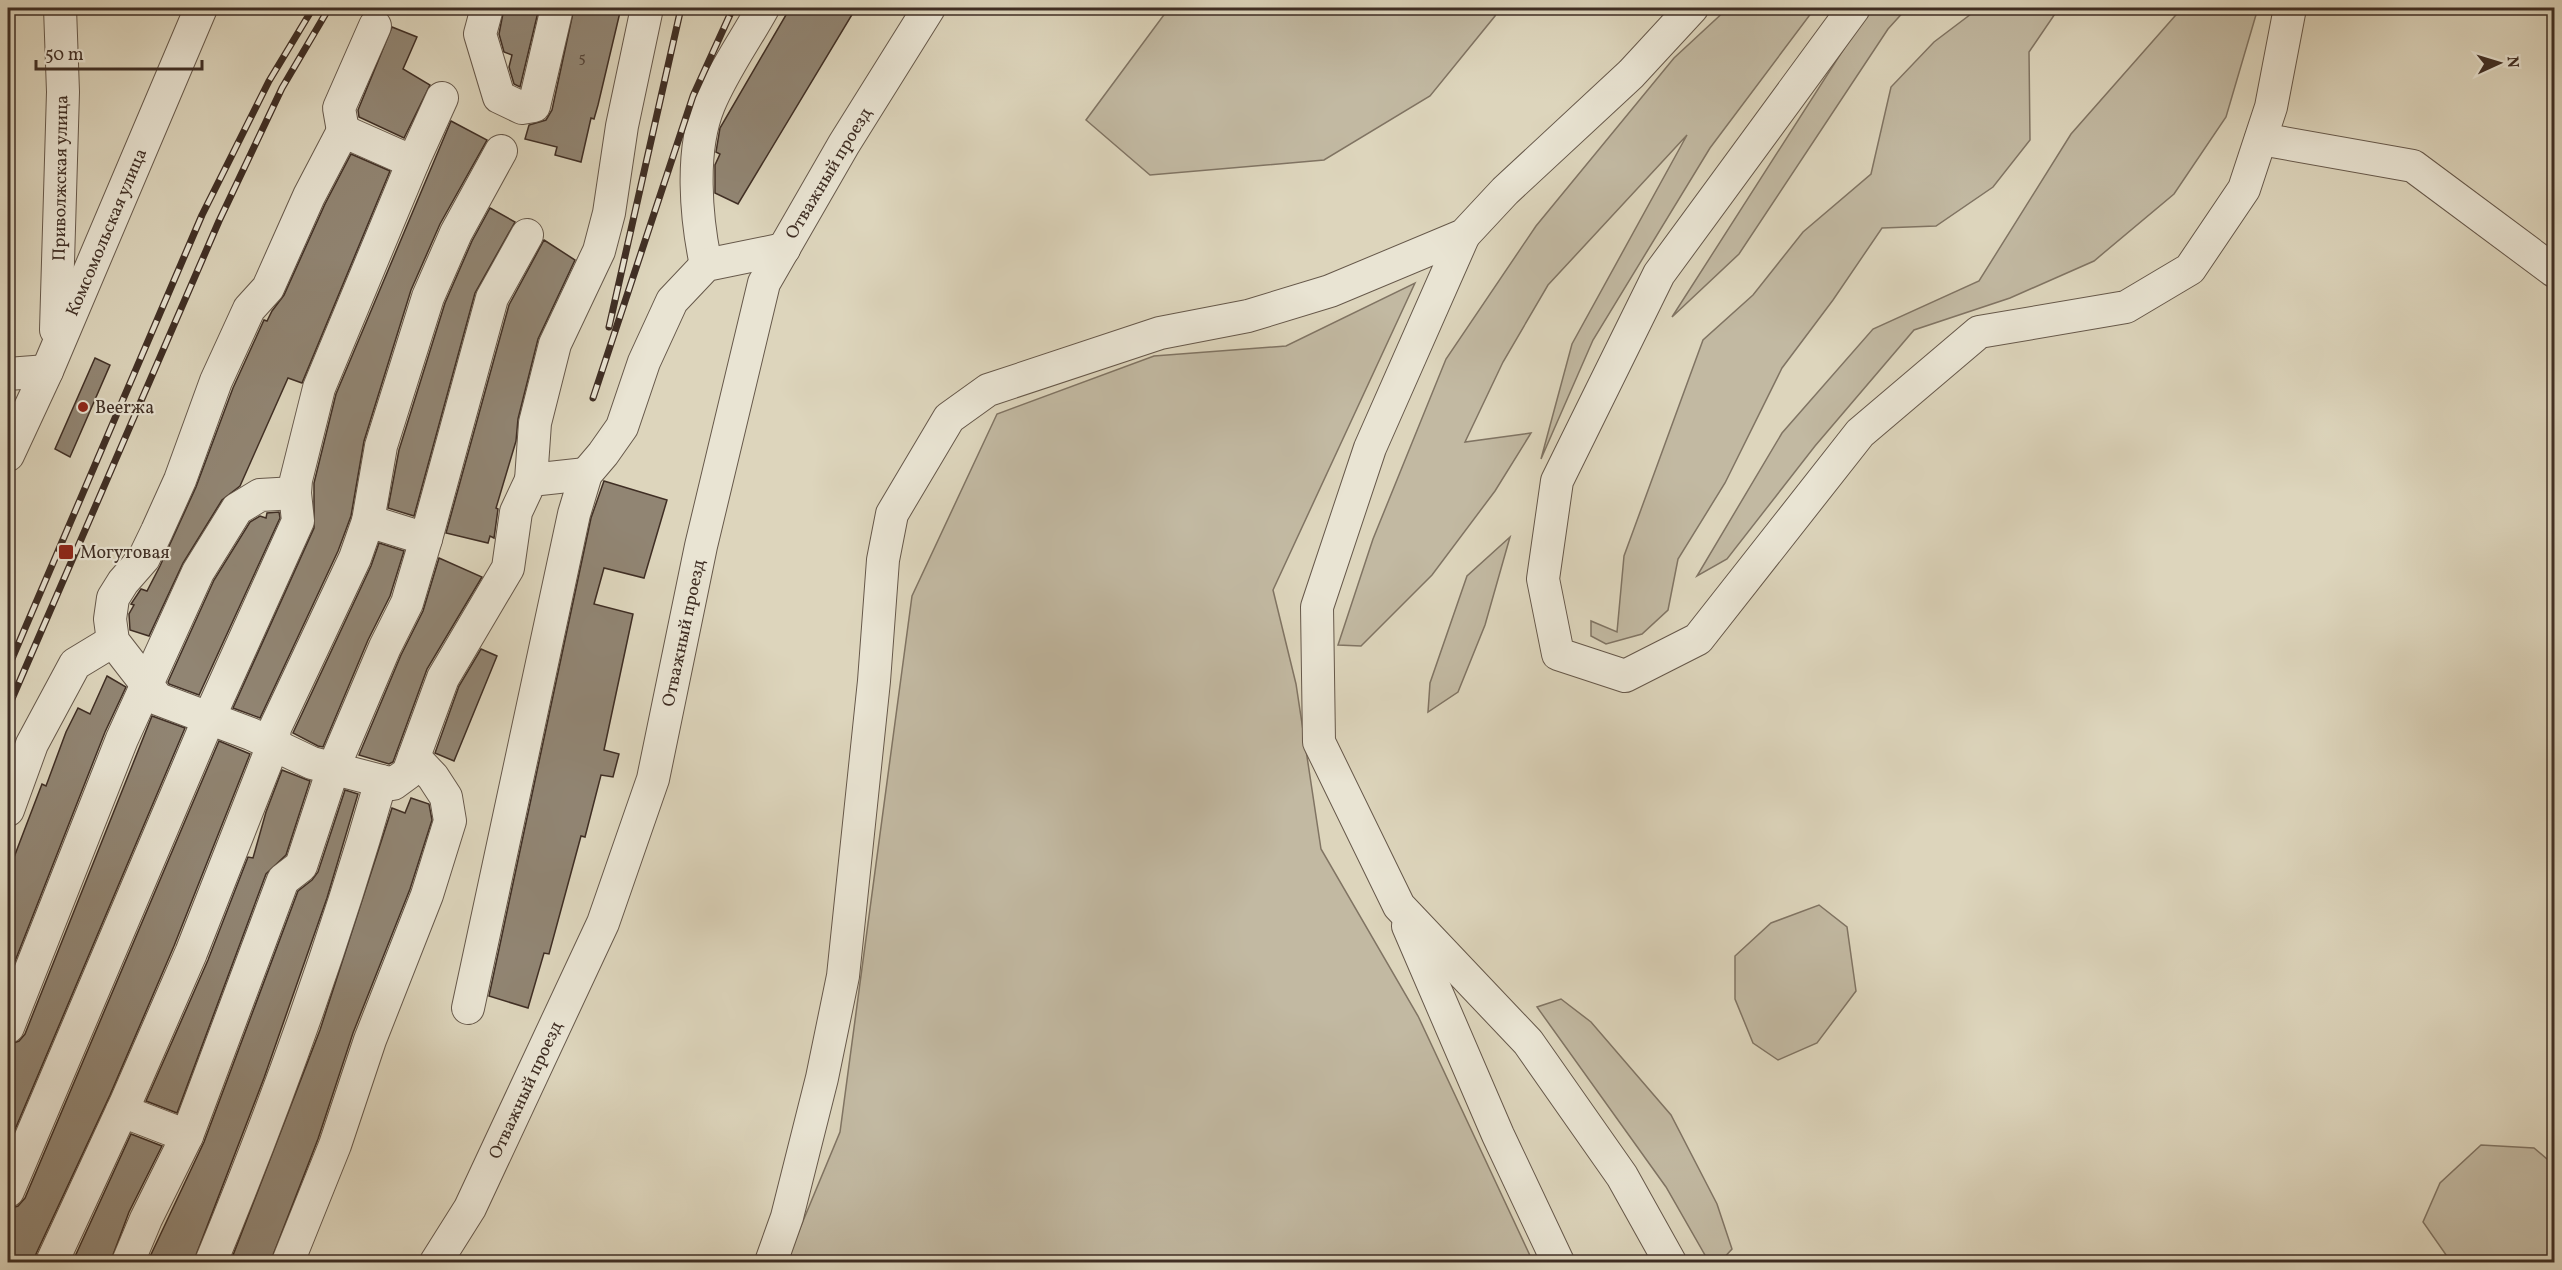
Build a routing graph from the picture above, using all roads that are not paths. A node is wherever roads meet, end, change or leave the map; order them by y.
1 (60, 8) edge
2 (201, 8) edge
3 (487, 8) edge
4 (557, 8) edge
5 (646, 8) edge
6 (763, 8) edge
7 (929, 8) edge
8 (1692, 8) edge
9 (1854, 8) edge
10 (2290, 8) edge
11 (375, 26) dead end
12 (442, 98) dead end
13 (342, 131) junction
14 (2261, 139) junction
15 (501, 151) dead end
16 (413, 162) junction
17 (527, 235) dead end
18 (1464, 235) junction
19 (784, 249) junction
20 (706, 265) junction
21 (2554, 271) edge
22 (51, 360) junction
23 (8, 374) edge
24 (8, 455) edge
25 (586, 474) junction
26 (531, 480) junction
27 (295, 493) junction
28 (368, 521) junction
29 (426, 539) junction
30 (113, 641) junction
31 (147, 686) junction
32 (209, 718) junction
33 (273, 745) junction
34 (414, 757) junction
35 (333, 769) junction
36 (381, 781) junction
37 (8, 810) edge
38 (1400, 906) junction
39 (468, 1008) dead end
40 (8, 1027) edge
41 (122, 1111) junction
42 (187, 1136) junction
43 (8, 1191) edge
44 (288, 1262) edge
45 (52, 1263) edge
46 (128, 1263) edge
47 (211, 1263) edge
48 (436, 1263) edge
49 (771, 1263) edge
50 (1558, 1263) edge
51 (1670, 1263) edge

1 - 22 street, Приволжская улица
2 - 22 street, Комсомольская улица
3 - 4 street
5 - 26 street
6 - 20 street
7 - 19 street, Отважный проезд
8 - 18 street
9 - 14 street
10 - 14 street
11 - 13 street
12 - 16 street
13 - 16 street
13 - 30 street
14 - 21 street
15 - 28 street
16 - 27 street
17 - 29 street
18 - 38 street
18 - 49 street
19 - 20 street
19 - 48 street, Отважный проезд
20 - 25 street
22 - 23 street
22 - 24 street, Комсомольская улица
25 - 26 street
25 - 39 street
26 - 34 street
27 - 31 street
27 - 32 street
28 - 29 street
28 - 33 street
29 - 35 street
30 - 31 street
30 - 37 street
31 - 32 street
31 - 40 street
32 - 33 street
32 - 43 street
33 - 35 street
33 - 41 street
34 - 36 street
34 - 44 street
35 - 36 street
35 - 42 street
36 - 47 street
38 - 50 street
38 - 51 street
41 - 42 street
41 - 45 street
42 - 46 street

